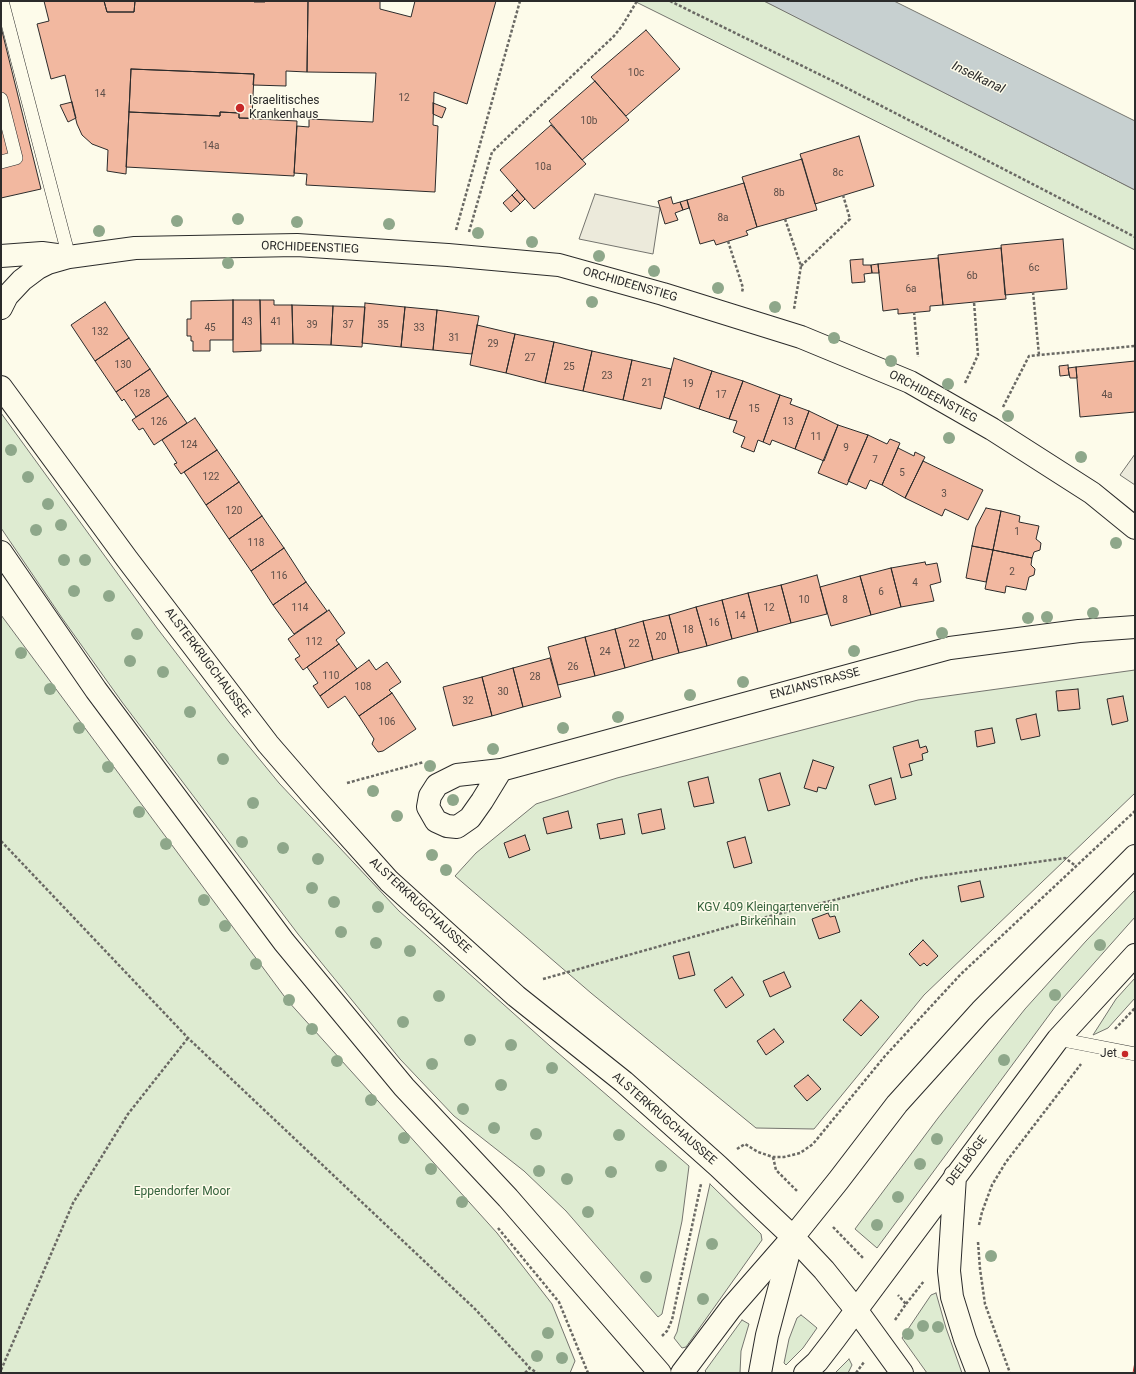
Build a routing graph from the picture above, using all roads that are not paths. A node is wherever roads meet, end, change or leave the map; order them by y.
1 (2, 1) edge
2 (1, 99) edge
3 (1, 162) edge
4 (1, 256) edge
5 (69, 257) junction
6 (1, 308) edge
7 (1, 387) edge
8 (1135, 528) edge
9 (1, 552) edge
10 (1135, 627) edge
11 (501, 770) junction
12 (1135, 856) edge
13 (1135, 955) edge
14 (1058, 1039) junction
15 (1135, 1054) edge
16 (955, 1176) junction
17 (793, 1237) junction
18 (857, 1311) junction
19 (660, 1373) edge
20 (682, 1373) edge
21 (760, 1373) edge
22 (805, 1373) edge
23 (902, 1373) edge
24 (978, 1373) edge

1 - 5 lane
2 - 3 lane
4 - 5 main road, ORCHIDEENSTIEG
5 - 6 main road, ORCHIDEENSTIEG
5 - 8 main road, ORCHIDEENSTIEG
7 - 17 main road, ALSTERKRUGCHAUSSEE
9 - 19 main road
10 - 11 main road, ENZIANSTRASSE
11 - 11 main road, ENZIANSTRASSE
12 - 17 main road
13 - 14 main road, DEELBÖGE
14 - 15 lane
14 - 16 main road, DEELBÖGE
16 - 18 main road, DEELBÖGE
16 - 24 main road
17 - 18 main road, ALSTERKRUGCHAUSSEE
17 - 20 main road
17 - 21 main road
18 - 22 main road, DEELBÖGE
18 - 23 main road, ALSTERKRUGCHAUSSEE

